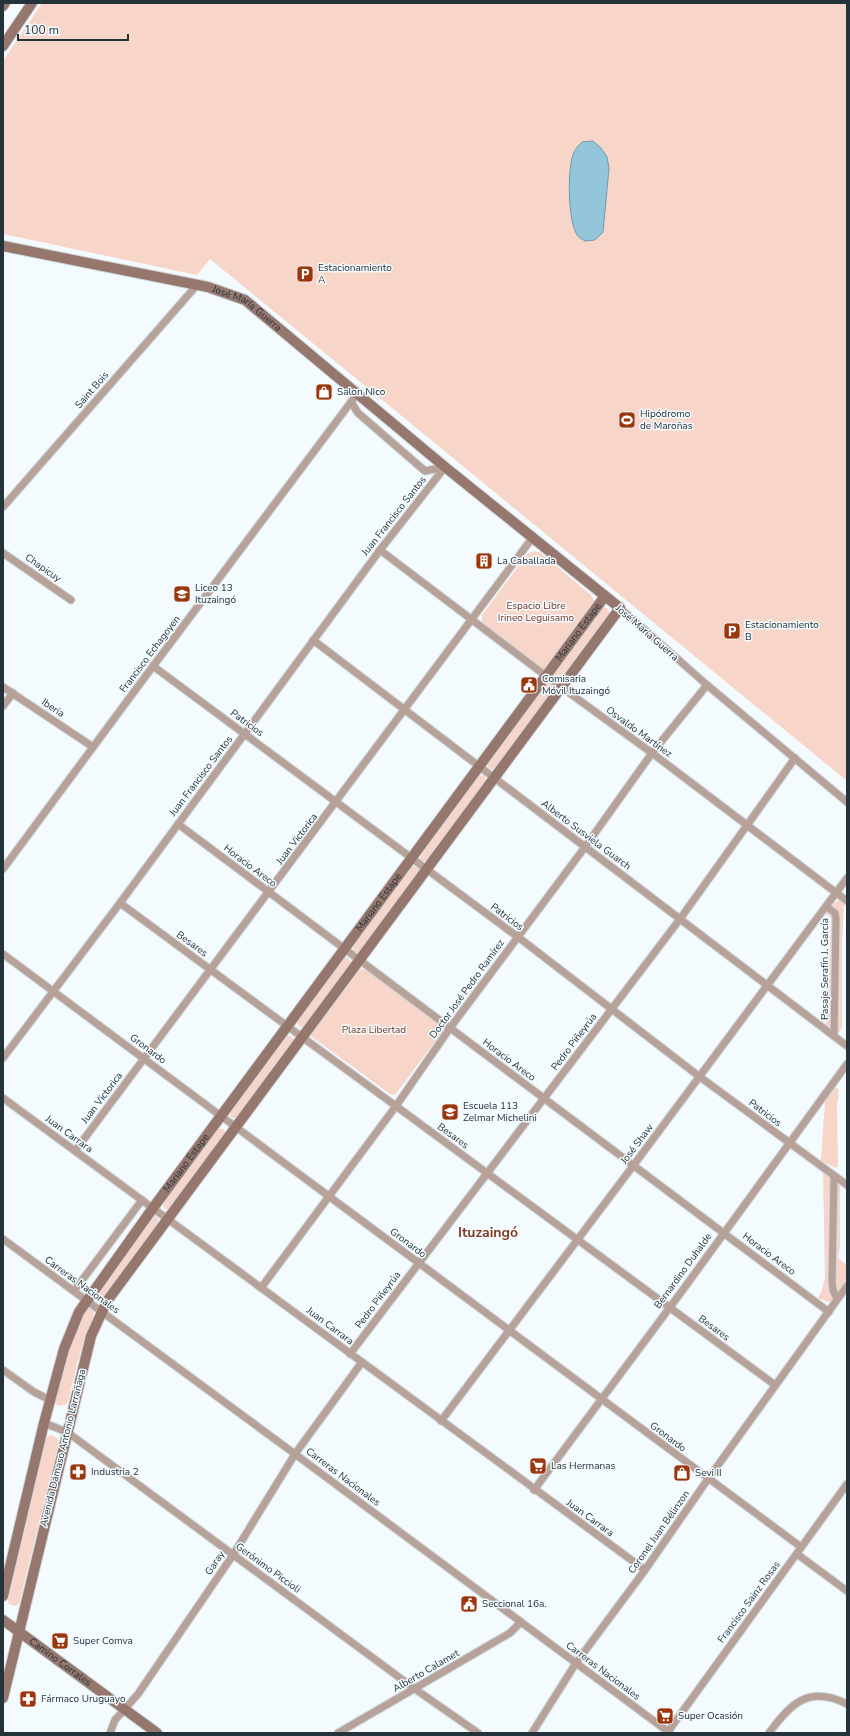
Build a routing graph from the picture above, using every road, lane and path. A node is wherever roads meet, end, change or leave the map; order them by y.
1 (5, 3) edge
2 (32, 3) edge
3 (3, 6) edge
4 (3, 46) edge
5 (3, 246) edge
6 (197, 285) junction
7 (357, 394) junction
8 (351, 402) junction
9 (445, 467) junction
10 (3, 507) edge
11 (533, 537) junction
12 (380, 550) junction
13 (3, 552) edge
14 (605, 596) junction
15 (71, 600) dead end
16 (620, 608) junction
17 (472, 619) junction
18 (313, 640) junction
19 (153, 666) junction
20 (546, 676) junction
21 (707, 685) junction
22 (3, 687) edge
23 (561, 688) junction
24 (12, 693) junction
25 (3, 706) edge
26 (405, 710) junction
27 (245, 734) junction
28 (93, 747) junction
29 (652, 753) junction
30 (795, 758) junction
31 (480, 766) junction
32 (495, 778) junction
33 (336, 802) junction
34 (847, 802) edge
35 (178, 824) junction
36 (747, 825) junction
37 (585, 847) junction
38 (412, 858) junction
39 (3, 869) edge
40 (427, 870) junction
41 (847, 878) edge
42 (269, 892) junction
43 (837, 894) junction
44 (847, 902) edge
45 (120, 903) junction
46 (827, 907) junction
47 (680, 919) junction
48 (518, 937) junction
49 (345, 949) junction
50 (3, 954) edge
51 (360, 961) junction
52 (211, 970) junction
53 (768, 986) junction
54 (53, 991) junction
55 (611, 1009) junction
56 (287, 1026) junction
57 (450, 1028) junction
58 (834, 1036) junction
59 (302, 1038) junction
60 (847, 1046) edge
61 (3, 1058) edge
62 (144, 1059) junction
63 (847, 1064) edge
64 (700, 1077) junction
65 (3, 1098) edge
66 (543, 1098) junction
67 (396, 1106) junction
68 (221, 1116) junction
69 (236, 1128) junction
70 (789, 1143) junction
71 (75, 1151) junction
72 (633, 1166) junction
73 (486, 1173) junction
74 (834, 1176) junction
75 (847, 1185) edge
76 (328, 1195) junction
77 (142, 1200) junction
78 (153, 1208) junction
79 (168, 1219) junction
80 (724, 1233) junction
81 (3, 1239) edge
82 (577, 1240) junction
83 (418, 1262) junction
84 (847, 1286) edge
85 (261, 1288) junction
86 (74, 1291) junction
87 (837, 1299) junction
88 (86, 1301) junction
89 (669, 1308) junction
90 (101, 1312) junction
91 (829, 1312) junction
92 (509, 1330) junction
93 (350, 1354) junction
94 (362, 1362) junction
95 (3, 1370) edge
96 (775, 1385) junction
97 (50, 1400) junction
98 (601, 1400) junction
99 (441, 1421) junction
100 (44, 1423) junction
101 (67, 1432) junction
102 (295, 1454) junction
103 (708, 1479) junction
104 (847, 1484) edge
105 (534, 1490) junction
106 (801, 1547) junction
107 (233, 1554) junction
108 (797, 1554) junction
109 (645, 1570) junction
110 (847, 1591) edge
111 (3, 1596) edge
112 (3, 1620) edge
113 (521, 1622) junction
114 (18, 1631) junction
115 (576, 1663) junction
116 (415, 1689) junction
117 (3, 1698) edge
118 (847, 1704) edge
119 (125, 1709) junction
120 (669, 1732) edge
121 (110, 1733) edge
122 (157, 1733) edge
123 (338, 1733) edge
124 (478, 1733) edge
125 (532, 1733) edge
126 (769, 1733) edge

1 - 3 street
2 - 4 street
5 - 6 street, José María Guerra
6 - 7 street, José María Guerra
6 - 10 street, Saint Bois
7 - 8 street, Francisco Echagoyen
7 - 9 street, José María Guerra
8 - 9 street
8 - 19 street, Francisco Echagoyen
9 - 11 street, José María Guerra
9 - 12 street, Juan Francisco Santos
11 - 14 street, José María Guerra
11 - 17 street, Juan Victorica
12 - 17 street, Osvaldo Martínez
12 - 18 street, Juan Francisco Santos
13 - 15 street, Chapicuy
14 - 16 street, José María Guerra
14 - 20 street, Mariano Estape
16 - 21 street, José María Guerra
16 - 23 street, Mariano Estape
17 - 20 street, Osvaldo Martínez
17 - 26 street, Juan Victorica
18 - 26 street, Alberto Susviela Guarch
18 - 27 street, Juan Francisco Santos
19 - 27 street, Patricios
19 - 28 street, Francisco Echagoyen
20 - 23 street, Osvaldo Martínez
20 - 31 street, Mariano Estape
21 - 29 street, Doctor José Pedro Ramírez
21 - 30 street, José María Guerra
22 - 24 street, Iberia
23 - 29 street, Osvaldo Martínez
23 - 32 street, Mariano Estape
24 - 25 street
24 - 28 street, Iberia
26 - 31 street, Alberto Susviela Guarch
26 - 33 street, Juan Victorica
27 - 33 street, Patricios
27 - 35 street, Juan Francisco Santos
28 - 39 street, Francisco Echagoyen
29 - 36 street, Osvaldo Martínez
29 - 37 street, Doctor José Pedro Ramírez
30 - 34 street, José María Guerra
30 - 36 street, Pedro Piñeyrúa
31 - 32 street, Alberto Susviela Guarch
31 - 38 street, Mariano Estape
32 - 37 street, Alberto Susviela Guarch
32 - 40 street, Mariano Estape
33 - 38 street, Patricios
33 - 42 street, Juan Victorica
35 - 42 street, Horacio Areco
35 - 45 street, Juan Francisco Santos
36 - 43 street, Osvaldo Martínez
36 - 47 street, Pedro Piñeyrúa
37 - 47 street, Alberto Susviela Guarch
37 - 48 street, Doctor José Pedro Ramírez
38 - 40 street, Patricios
38 - 49 street, Mariano Estape
40 - 48 street, Patricios
40 - 51 street, Mariano Estape
41 - 43 street, José Shaw
42 - 49 street, Horacio Areco
42 - 52 street, Juan Victorica
43 - 44 street, Osvaldo Martínez
43 - 46 street, José Shaw
45 - 52 street, Besares
45 - 54 street, Juan Francisco Santos
46 - 53 street, José Shaw
46 - 58 street, Pasaje Serafín J. García
47 - 53 street, Alberto Susviela Guarch
47 - 55 street, Pedro Piñeyrúa
48 - 55 street, Patricios
48 - 57 street, Doctor José Pedro Ramírez
49 - 51 street, Horacio Areco
49 - 56 street, Mariano Estape
50 - 54 street, Gronardo
51 - 57 street, Horacio Areco
51 - 59 street, Mariano Estape
52 - 56 street, Besares
52 - 62 street, Juan Victorica
53 - 58 street, Alberto Susviela Guarch
53 - 64 street, José Shaw
54 - 61 street, Juan Francisco Santos
54 - 62 street, Gronardo
55 - 64 street, Patricios
55 - 66 street, Pedro Piñeyrúa
56 - 59 street, Besares
56 - 68 street, Mariano Estape
57 - 66 street, Horacio Areco
57 - 67 street, Doctor José Pedro Ramírez
58 - 60 street, Alberto Susviela Guarch
59 - 67 street, Besares
59 - 69 street, Mariano Estape
62 - 68 street, Gronardo
62 - 71 street, Juan Victorica
63 - 70 street, Bernardino Duhalde
64 - 70 street, Patricios
64 - 72 street, José Shaw
65 - 71 street, Juan Carrara
66 - 72 street, Horacio Areco
66 - 73 street, Pedro Piñeyrúa
67 - 73 street, Besares
67 - 76 street, Doctor José Pedro Ramírez
68 - 69 street, Gronardo
68 - 78 street, Mariano Estape
69 - 76 street, Gronardo
69 - 79 street, Mariano Estape
70 - 74 street, Patricios
70 - 80 street, Bernardino Duhalde
71 - 77 street, Juan Carrara
72 - 80 street, Horacio Areco
72 - 82 street, José Shaw
73 - 82 street, Besares
73 - 83 street, Pedro Piñeyrúa
74 - 75 street, Patricios
74 - 87 street
76 - 83 street, Gronardo
76 - 85 street, Doctor José Pedro Ramírez
77 - 78 street, Juan Carrara
77 - 86 street
78 - 79 street, Juan Carrara
78 - 88 street
79 - 85 street, Juan Carrara
79 - 90 street, Avenida Dámaso Antonio Larrañaga
80 - 89 street, Bernardino Duhalde
80 - 91 street, Horacio Areco
81 - 86 street, Carreras Nacionales
82 - 89 street, Besares
82 - 92 street, José Shaw
83 - 92 street, Gronardo
83 - 93 street, Pedro Piñeyrúa
84 - 87 street, Coronel Juan Bélinzon
85 - 93 street, Juan Carrara
86 - 88 street, Carreras Nacionales
87 - 91 street, Coronel Juan Bélinzon
88 - 90 street, Carreras Nacionales
88 - 97 street
89 - 96 street, Besares
89 - 98 street, Bernardino Duhalde
90 - 101 street, Avenida Dámaso Antonio Larrañaga
90 - 102 street, Carreras Nacionales
91 - 96 street, Coronel Juan Bélinzon
92 - 98 street, Gronardo
92 - 99 street, José Shaw
93 - 94 street, Juan Carrara
94 - 99 street, Juan Carrara
94 - 102 street, Garay
95 - 97 street
96 - 103 street, Coronel Juan Bélinzon
97 - 100 street
98 - 103 street, Gronardo
98 - 105 street, Bernardino Duhalde
99 - 105 street, Juan Carrara
100 - 101 street, Gerónimo Piccioli
100 - 111 street
101 - 107 street, Gerónimo Piccioli
101 - 114 street, Avenida Dámaso Antonio Larrañaga
102 - 107 street, Garay
102 - 113 street, Carreras Nacionales
103 - 106 street, Gronardo
103 - 109 street, Coronel Juan Bélinzon
104 - 106 street, Francisco Sainz Rosas
105 - 109 street, Juan Carrara
106 - 108 street, Francisco Sainz Rosas
107 - 116 street, Gerónimo Piccioli
107 - 119 street, Garay
108 - 110 street
108 - 120 street, Francisco Sainz Rosas
109 - 115 street, Coronel Juan Bélinzon
112 - 114 street, Camino Corrales
113 - 115 street, Carreras Nacionales
113 - 116 street, Alberto Calamet
114 - 117 street, Avenida Dámaso Antonio Larrañaga
114 - 119 street, Camino Corrales
115 - 120 street, Carreras Nacionales
115 - 125 street, Coronel Juan Bélinzon
116 - 123 street, Alberto Calamet
116 - 124 street, Gerónimo Piccioli
118 - 126 street
119 - 121 street, Garay
119 - 122 street, Camino Corrales

